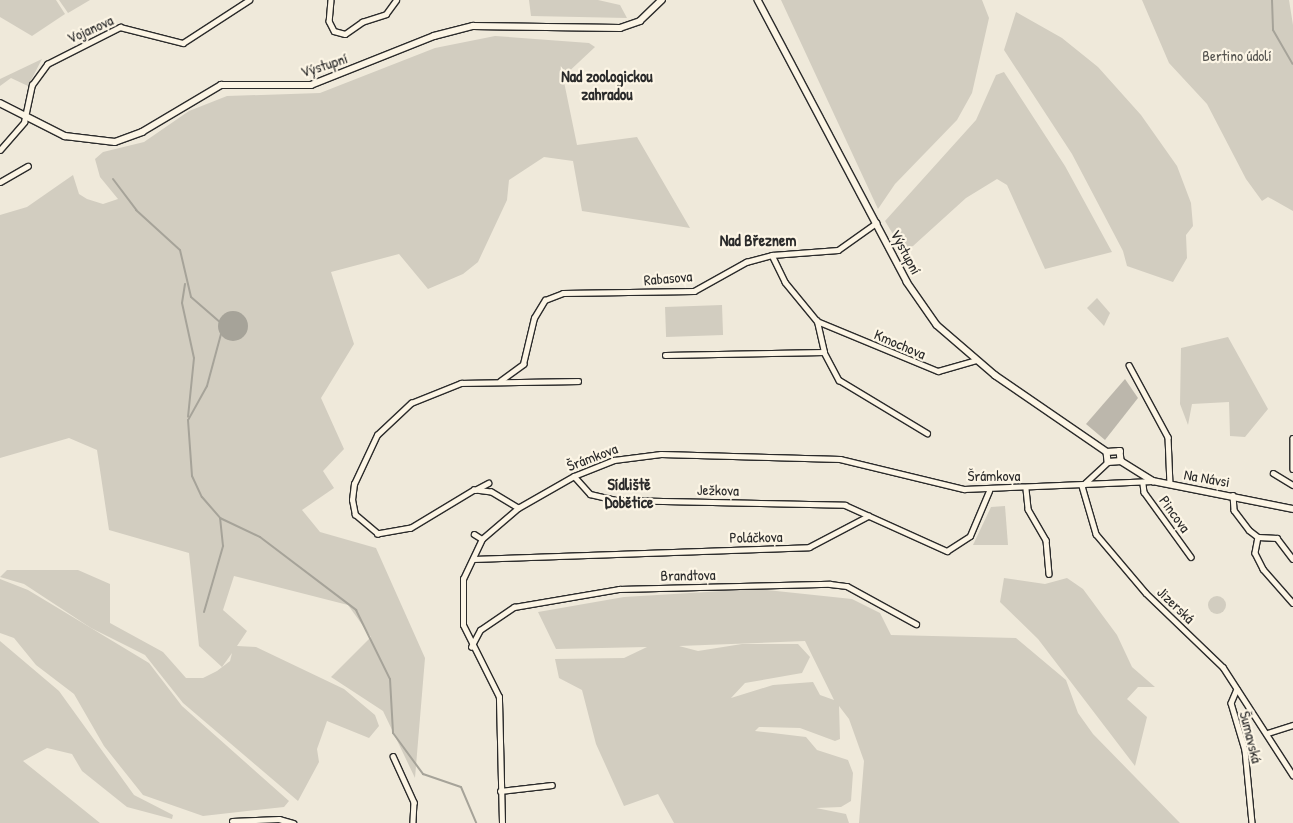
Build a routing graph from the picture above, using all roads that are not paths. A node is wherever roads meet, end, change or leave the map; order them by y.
1 (249, 0) edge
2 (331, 0) edge
3 (396, 0) edge
4 (662, 0) edge
5 (758, 0) edge
6 (0, 103) edge
7 (26, 117) junction
8 (0, 150) edge
9 (28, 166) dead end
10 (0, 182) edge
11 (876, 223) junction
12 (772, 255) junction
13 (817, 322) junction
14 (824, 352) junction
15 (665, 355) dead end
16 (976, 360) junction
17 (1129, 365) dead end
18 (578, 381) dead end
19 (499, 382) junction
20 (927, 433) dead end
21 (1293, 438) edge
22 (1107, 452) junction
23 (1120, 461) junction
24 (1108, 462) junction
25 (1293, 469) edge
26 (1273, 473) dead end
27 (574, 476) junction
28 (1153, 482) junction
29 (488, 483) dead end
30 (1143, 484) junction
31 (1170, 484) junction
32 (1293, 485) edge
33 (1082, 486) junction
34 (1026, 489) junction
35 (474, 490) junction
36 (989, 491) junction
37 (1233, 495) junction
38 (518, 508) junction
39 (1293, 509) edge
40 (868, 516) junction
41 (474, 534) dead end
42 (1258, 537) junction
43 (482, 539) junction
44 (1191, 557) dead end
45 (473, 559) junction
46 (1293, 559) edge
47 (1049, 574) dead end
48 (1293, 603) edge
49 (916, 624) dead end
50 (471, 647) junction
51 (1237, 689) junction
52 (1293, 725) edge
53 (1268, 733) junction
54 (393, 756) dead end
55 (1293, 775) edge
56 (552, 785) dead end
57 (500, 791) junction
58 (232, 821) dead end
59 (293, 823) edge
60 (413, 823) edge
61 (502, 823) edge
62 (1252, 823) edge

1 - 7 street, Vojanova
2 - 3 street
4 - 7 street, Výstupní
5 - 11 street, Výstupní
6 - 7 street, Výstupní
7 - 8 street
9 - 10 street
11 - 12 street, Rabasova
11 - 16 street, Výstupní
12 - 13 street, Kmochova
12 - 19 street, Rabasova
13 - 14 street, Kmochova
13 - 16 street, Kmochova
14 - 15 street
14 - 20 street, Kmochova
16 - 22 street, Výstupní
17 - 31 street
18 - 19 street
19 - 35 street
21 - 25 street
22 - 23 street, Výstupní
22 - 24 street
23 - 24 street
23 - 28 street, Na Návsi
24 - 33 street
26 - 32 street
27 - 36 street, Šrámkova
27 - 38 street, Šrámkova
27 - 40 street, Ježkova
28 - 30 street, Šrámkova
28 - 31 street, Na Návsi
29 - 35 street
30 - 33 street, Šrámkova
30 - 44 street, Pincova
31 - 37 street, Na Návsi
33 - 34 street, Šrámkova
33 - 51 street, Jizerská
34 - 36 street, Šrámkova
34 - 47 street
35 - 38 street
36 - 40 street
37 - 39 street, Na Návsi
37 - 42 street
38 - 43 street, Šrámkova
40 - 45 street, Poláčkova
41 - 43 street
42 - 46 street
42 - 48 street
43 - 45 street, Šrámkova
45 - 50 street, Šrámkova
49 - 50 street, Brandtova
50 - 57 street, Šrámkova
51 - 53 street, Jizerská
51 - 62 street, Šumavská
52 - 53 street
53 - 55 street, Jizerská
54 - 60 street
56 - 57 street
57 - 61 street, Šrámkova
58 - 59 street

